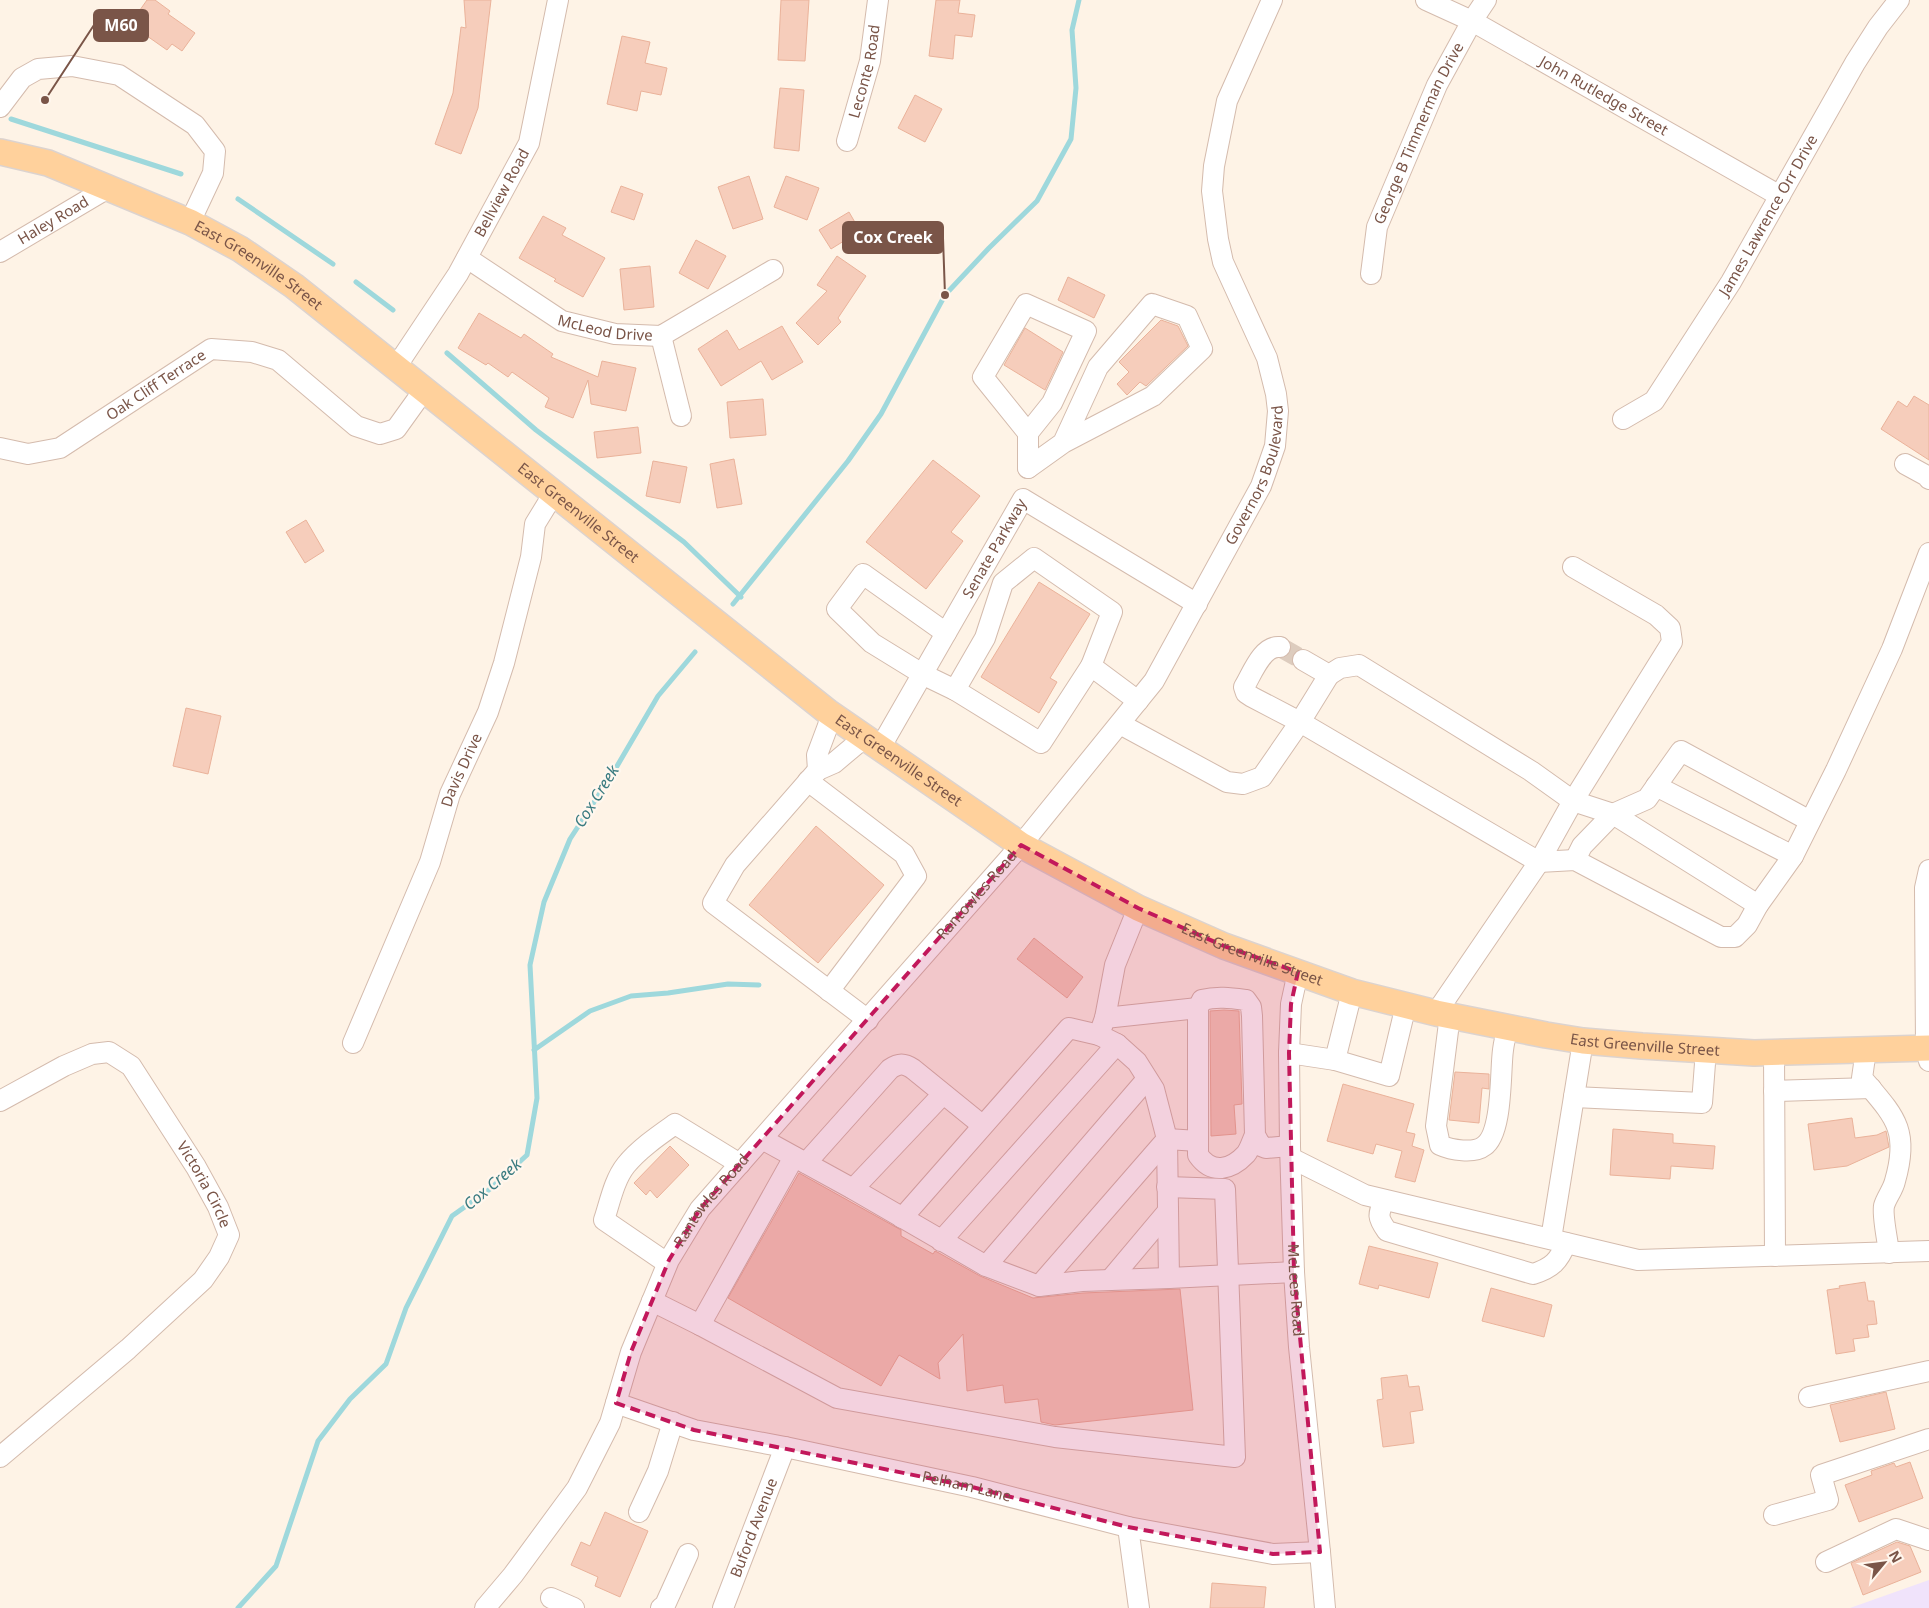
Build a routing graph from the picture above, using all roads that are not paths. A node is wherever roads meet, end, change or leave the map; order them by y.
1 (558, 0) edge
2 (878, 0) edge
3 (1272, 0) edge
4 (1426, 0) edge
5 (1486, 0) edge
6 (1899, 0) edge
7 (1472, 20) junction
8 (0, 107) edge
9 (847, 141) dead end
10 (0, 152) edge
11 (108, 188) junction
12 (1780, 196) junction
13 (190, 222) junction
14 (0, 252) edge
15 (467, 258) junction
16 (773, 270) dead end
17 (1370, 274) dead end
18 (661, 336) junction
19 (396, 368) junction
20 (424, 390) junction
21 (681, 416) dead end
22 (1623, 419) dead end
23 (1028, 433) junction
24 (1063, 443) junction
25 (0, 448) edge
26 (1905, 464) dead end
27 (1929, 479) edge
28 (554, 494) junction
29 (1929, 553) edge
30 (1573, 567) dead end
31 (1197, 604) junction
32 (946, 633) junction
33 (1280, 647) dead end
34 (1303, 660) tunnel mouth
35 (1091, 666) junction
36 (924, 675) junction
37 (1329, 675) junction
38 (955, 690) junction
39 (1138, 701) junction
40 (832, 715) junction
41 (1300, 722) junction
42 (1120, 724) junction
43 (873, 743) junction
44 (813, 775) junction
45 (1656, 786) junction
46 (1572, 801) junction
47 (1613, 814) junction
48 (1810, 821) junction
49 (1021, 845) junction
50 (1792, 856) junction
51 (1576, 860) junction
52 (1539, 862) junction
53 (1929, 870) edge
54 (1758, 905) junction
55 (1138, 908) junction
56 (1298, 972) junction
57 (829, 991) junction
58 (1352, 992) junction
59 (1406, 1005) junction
60 (1198, 1008) junction
61 (1444, 1014) junction
62 (868, 1020) junction
63 (1102, 1027) junction
64 (1508, 1027) junction
65 (1582, 1040) junction
66 (353, 1043) dead end
67 (1117, 1044) junction
68 (1706, 1050) junction
69 (1866, 1050) junction
70 (1774, 1052) junction
71 (1928, 1052) edge
72 (1290, 1053) junction
73 (1335, 1060) junction
74 (1147, 1079) junction
75 (1870, 1088) junction
76 (1774, 1091) junction
77 (943, 1094) junction
78 (1574, 1097) junction
79 (0, 1101) edge
80 (982, 1125) junction
81 (1255, 1135) junction
82 (762, 1139) junction
83 (1167, 1139) junction
84 (1198, 1141) junction
85 (1290, 1152) junction
86 (800, 1160) junction
87 (740, 1164) junction
88 (1167, 1187) junction
89 (853, 1189) junction
90 (1384, 1200) junction
91 (1168, 1211) junction
92 (902, 1218) junction
93 (941, 1241) junction
94 (1559, 1241) junction
95 (1929, 1251) edge
96 (1889, 1253) junction
97 (1775, 1256) junction
98 (668, 1263) junction
99 (986, 1266) junction
100 (1294, 1272) junction
101 (1230, 1276) junction
102 (1169, 1278) junction
103 (1110, 1280) junction
104 (1038, 1286) junction
105 (652, 1301) junction
106 (700, 1325) junction
107 (1929, 1371) edge
108 (1809, 1397) dead end
109 (616, 1403) junction
110 (673, 1422) junction
111 (1929, 1439) edge
112 (785, 1447) junction
113 (0, 1457) edge
114 (639, 1512) dead end
115 (1774, 1515) dead end
116 (1128, 1527) junction
117 (1929, 1540) edge
118 (1320, 1552) junction
119 (688, 1554) dead end
120 (1826, 1562) dead end
121 (551, 1598) dead end
122 (485, 1608) edge
123 (574, 1608) edge
124 (661, 1608) edge
125 (723, 1608) edge
126 (1139, 1608) edge
127 (1325, 1608) edge

1 - 15 street, Bellview Road
2 - 9 street, Leconte Road
3 - 31 street, Governors Boulevard
4 - 7 street, John Rutledge Street
5 - 7 street, George B Timmerman Drive
6 - 12 street, James Lawrence Orr Drive
7 - 12 street, John Rutledge Street
7 - 17 street, George B Timmerman Drive
8 - 13 street
10 - 11 main road, East Greenville Street
11 - 13 main road, East Greenville Street
11 - 14 street, Haley Road
12 - 22 street, James Lawrence Orr Drive
13 - 19 main road, East Greenville Street
15 - 18 street, McLeod Drive
15 - 19 street, Bellview Road
16 - 18 street, McLeod Drive
18 - 21 street
19 - 20 main road, East Greenville Street
20 - 25 street, Oak Cliff Terrace
20 - 28 main road, East Greenville Street
23 - 23 street
23 - 24 street
24 - 24 street
26 - 27 street
28 - 40 main road, East Greenville Street
28 - 66 street, Davis Drive
29 - 48 street
30 - 46 street
31 - 32 street, Senate Parkway
31 - 39 street, Governors Boulevard
32 - 36 street, Senate Parkway
32 - 36 street
33 - 41 street
34 - 37 street
35 - 38 street
35 - 38 street
35 - 39 street
36 - 38 street
36 - 43 street, Senate Parkway
37 - 41 street
37 - 46 street
39 - 42 street, Governors Boulevard
40 - 43 main road, East Greenville Street
40 - 44 street
41 - 42 street
41 - 52 street
42 - 49 street, Governors Boulevard
43 - 44 street
43 - 49 main road, East Greenville Street
44 - 57 street
44 - 57 street
45 - 47 street
45 - 48 street
45 - 50 street
46 - 47 street
46 - 52 street
47 - 51 street
47 - 54 street
48 - 50 street
49 - 55 main road, East Greenville Street
49 - 62 street, Rantowles Road
50 - 54 street
51 - 52 street
51 - 54 street
52 - 61 street
53 - 71 street
55 - 56 main road, East Greenville Street
55 - 63 street
56 - 58 main road, East Greenville Street
56 - 72 street, McLees Road
57 - 62 street
58 - 59 main road, East Greenville Street
58 - 73 street
59 - 61 main road, East Greenville Street
59 - 73 street
60 - 63 street
60 - 81 street
60 - 84 street
61 - 64 main road, East Greenville Street
61 - 64 street
62 - 82 street, Rantowles Road
63 - 67 street
63 - 80 street
64 - 65 main road, East Greenville Street
65 - 68 main road, East Greenville Street
65 - 78 street
67 - 74 street
67 - 93 street
68 - 70 main road, East Greenville Street
68 - 78 street
69 - 70 main road, East Greenville Street
69 - 71 main road, East Greenville Street
69 - 75 street
70 - 76 street
72 - 73 street
72 - 85 street, McLees Road
74 - 83 street
74 - 99 street
75 - 76 street
75 - 96 street
76 - 97 street
77 - 80 street
77 - 86 street
77 - 89 street
78 - 94 street
79 - 113 street, Victoria Circle
80 - 92 street
81 - 84 street
81 - 85 street
82 - 86 street
82 - 87 street, Rantowles Road
83 - 84 street
83 - 88 street
83 - 104 street
85 - 90 street
85 - 100 street, McLees Road
86 - 89 street
86 - 106 street
87 - 98 street, Rantowles Road
87 - 98 street
88 - 91 street
88 - 101 street
89 - 92 street
90 - 94 street
90 - 94 street
91 - 102 street
91 - 103 street
92 - 93 street
93 - 99 street
94 - 97 street
95 - 96 street
96 - 97 street
98 - 105 street, Rantowles Road
99 - 104 street
100 - 101 street
100 - 118 street, McLees Road
101 - 102 street
101 - 106 street
102 - 103 street
103 - 104 street
105 - 106 street
105 - 109 street, Rantowles Road
107 - 108 street
109 - 110 street, Pelham Lane
109 - 122 street, Rantowles Road
110 - 112 street, Pelham Lane
110 - 114 street
111 - 115 street
112 - 116 street, Pelham Lane
112 - 125 street, Buford Avenue
116 - 118 street, Pelham Lane
116 - 126 street
117 - 120 street
118 - 127 street, McLees Road
119 - 124 street
121 - 123 street

